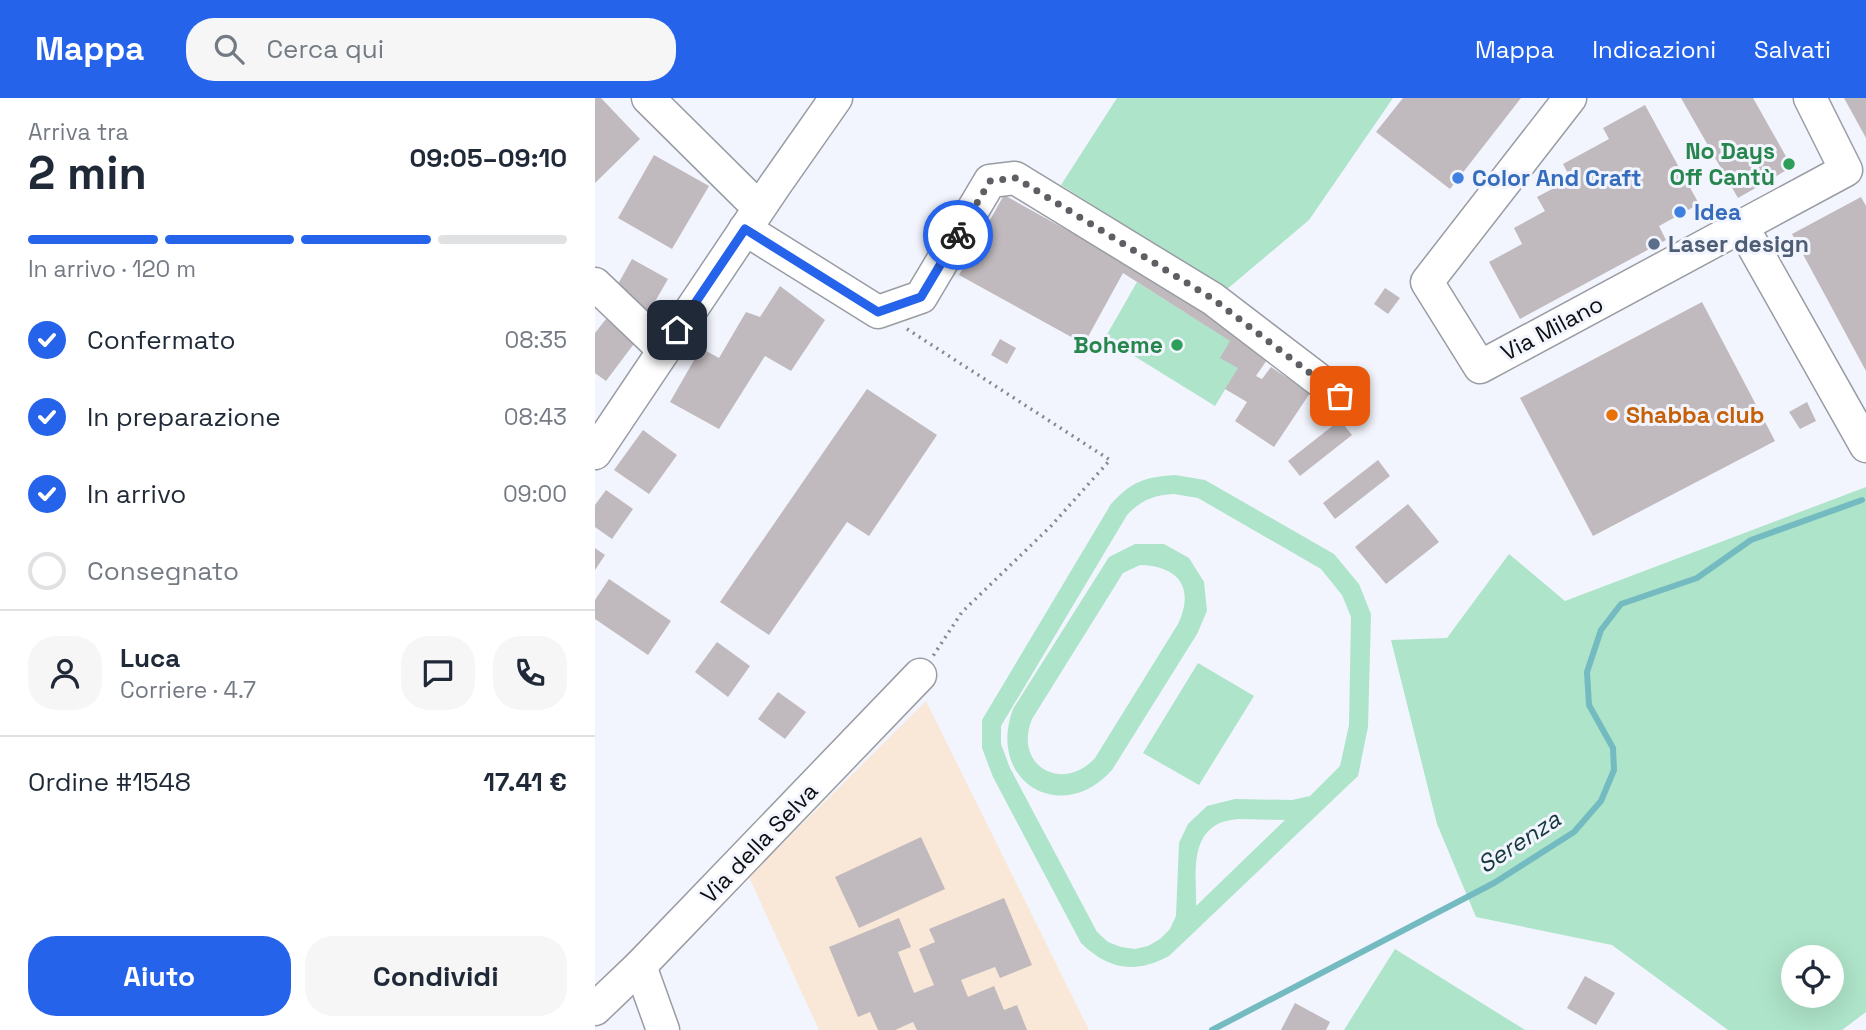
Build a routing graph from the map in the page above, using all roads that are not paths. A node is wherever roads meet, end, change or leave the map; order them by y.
1 (648, 98) edge
2 (836, 98) edge
3 (1570, 98) edge
4 (1810, 98) edge
5 (752, 218) junction
6 (1742, 226) junction
7 (595, 284) edge
8 (664, 350) junction
9 (1340, 396) dead end
10 (1863, 441) edge
11 (595, 453) edge
12 (921, 675) road end
13 (640, 966) junction
14 (595, 1009) edge
15 (663, 1030) edge

1 - 5 street
2 - 5 street
3 - 6 street, Via Milano
4 - 6 street, Via Milano
5 - 8 street
5 - 9 street
6 - 10 street
7 - 8 street
8 - 11 street
12 - 13 street, Via della Selva
13 - 14 street, Via della Selva
13 - 15 street

